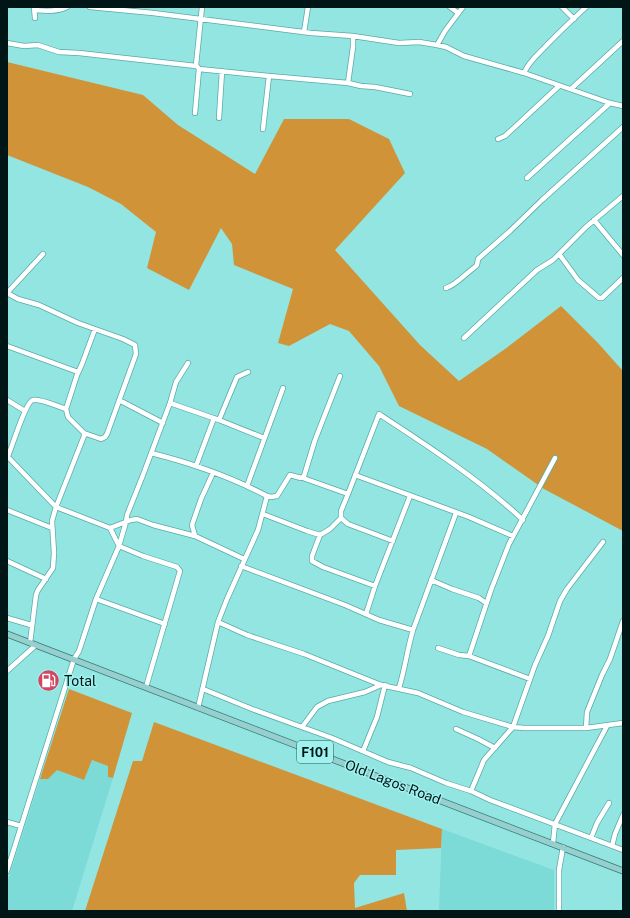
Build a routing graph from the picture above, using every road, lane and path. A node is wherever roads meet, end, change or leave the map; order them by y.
1 (67, 7) edge
2 (90, 7) edge
3 (150, 7) edge
4 (202, 7) edge
5 (308, 7) edge
6 (450, 7) edge
7 (463, 7) edge
8 (562, 7) edge
9 (586, 7) edge
10 (34, 9) edge
11 (149, 13) junction
12 (458, 13) junction
13 (35, 18) dead end
14 (574, 18) junction
15 (201, 19) junction
16 (304, 32) junction
17 (353, 36) junction
18 (623, 41) edge
19 (7, 43) edge
20 (437, 45) junction
21 (197, 67) junction
22 (222, 71) junction
23 (524, 73) junction
24 (269, 76) junction
25 (348, 83) junction
26 (559, 86) junction
27 (571, 89) junction
28 (410, 94) dead end
29 (610, 103) junction
30 (623, 106) edge
31 (195, 113) dead end
32 (219, 118) dead end
33 (623, 127) edge
34 (263, 129) dead end
35 (498, 139) dead end
36 (527, 178) dead end
37 (623, 196) edge
38 (594, 220) junction
39 (43, 254) dead end
40 (559, 254) junction
41 (623, 255) edge
42 (623, 278) edge
43 (446, 288) dead end
44 (7, 293) edge
45 (94, 328) junction
46 (464, 338) dead end
47 (7, 346) edge
48 (188, 363) dead end
49 (78, 372) junction
50 (248, 372) dead end
51 (340, 376) dead end
52 (283, 388) dead end
53 (7, 400) edge
54 (119, 400) junction
55 (170, 403) junction
56 (66, 409) junction
57 (25, 411) junction
58 (214, 418) junction
59 (219, 420) junction
60 (162, 423) junction
61 (84, 433) junction
62 (264, 438) junction
63 (151, 453) junction
64 (7, 456) edge
65 (555, 458) dead end
66 (196, 466) junction
67 (213, 473) junction
68 (355, 475) junction
69 (303, 478) junction
70 (247, 486) junction
71 (348, 494) junction
72 (267, 496) junction
73 (410, 496) junction
74 (56, 507) junction
75 (7, 510) edge
76 (456, 513) junction
77 (262, 514) junction
78 (341, 518) junction
79 (523, 520) junction
80 (126, 522) junction
81 (192, 525) junction
82 (52, 528) junction
83 (110, 528) junction
84 (184, 533) junction
85 (320, 534) junction
86 (195, 536) junction
87 (513, 536) junction
88 (393, 541) junction
89 (603, 542) dead end
90 (119, 546) junction
91 (244, 559) junction
92 (7, 562) edge
93 (242, 566) junction
94 (46, 579) junction
95 (431, 580) junction
96 (375, 586) junction
97 (96, 599) junction
98 (486, 603) junction
99 (366, 614) junction
100 (7, 618) edge
101 (623, 621) edge
102 (218, 622) junction
103 (165, 624) junction
104 (31, 625) junction
105 (413, 630) junction
106 (7, 634) edge
107 (30, 643) junction
108 (36, 645) junction
109 (438, 648) dead end
110 (469, 656) junction
111 (74, 659) junction
112 (7, 671) edge
113 (530, 679) junction
114 (383, 685) junction
115 (146, 687) junction
116 (400, 688) junction
117 (203, 689) junction
118 (198, 708) junction
119 (623, 723) edge
120 (607, 726) junction
121 (302, 727) junction
122 (513, 727) junction
123 (586, 728) junction
124 (456, 729) dead end
125 (495, 748) junction
126 (363, 751) junction
127 (471, 791) junction
128 (609, 803) dead end
129 (623, 815) edge
130 (7, 822) edge
131 (555, 824) junction
132 (21, 826) junction
133 (591, 838) junction
134 (553, 843) junction
135 (612, 846) junction
136 (563, 847) junction
137 (623, 850) edge
138 (7, 871) edge
139 (623, 871) edge
140 (559, 911) edge

1 - 10 street
2 - 11 street
3 - 11 street
4 - 15 street
5 - 16 street
6 - 12 street
7 - 12 street
8 - 14 street
9 - 14 street
10 - 13 street
11 - 15 street
12 - 20 street
14 - 23 street
15 - 16 street
15 - 21 street
16 - 17 street
17 - 20 street
17 - 25 street
18 - 27 street
19 - 21 street
20 - 23 street
21 - 22 street
21 - 31 street
22 - 24 street
22 - 32 street
23 - 26 street
24 - 25 street
24 - 34 street
25 - 28 street
26 - 27 street
26 - 35 street
27 - 29 street
29 - 30 street
29 - 36 street
33 - 43 street
37 - 38 street
38 - 40 street
38 - 41 street
39 - 44 street
40 - 42 street
40 - 46 street
44 - 45 street
45 - 49 street
45 - 54 street
47 - 49 street
48 - 55 street
49 - 56 street
50 - 59 street
51 - 69 street
52 - 62 street
53 - 57 street
54 - 60 street
54 - 61 street
55 - 58 street
55 - 60 street
56 - 57 street
56 - 61 street
57 - 64 street
58 - 59 street
58 - 66 street
59 - 62 street
60 - 63 street
61 - 74 street
62 - 70 street
63 - 66 street
63 - 80 street
64 - 74 street
65 - 79 street
66 - 67 street
67 - 70 street
67 - 81 street
68 - 71 street
68 - 73 street
68 - 79 street
69 - 71 street
69 - 72 street
70 - 72 street
71 - 78 street
72 - 77 street
73 - 76 street
73 - 88 street
74 - 82 street
74 - 83 street
75 - 82 street
76 - 87 street
76 - 95 street
77 - 85 street
77 - 91 street
78 - 85 street
78 - 88 street
79 - 87 street
80 - 83 street
80 - 84 street
80 - 90 street
81 - 84 street
81 - 86 street
82 - 94 street
83 - 90 street
84 - 86 street
85 - 96 street
86 - 91 street
87 - 98 street
88 - 96 street
89 - 113 street
90 - 97 street
90 - 103 street
91 - 93 street
92 - 94 street
93 - 99 street
93 - 102 street
94 - 104 street
95 - 98 street
95 - 105 street
96 - 99 street
97 - 103 street
97 - 111 street
98 - 110 street
99 - 105 street
100 - 104 street
101 - 123 street
102 - 114 street
102 - 117 street
103 - 115 street
104 - 107 street
105 - 116 street
106 - 107 main road, Old Lagos Road / F101
107 - 108 main road, Old Lagos Road / F101
108 - 111 main road, Old Lagos Road / F101
108 - 112 street
109 - 110 street
110 - 113 street
111 - 115 main road, Old Lagos Road / F101
111 - 132 street
113 - 122 street
114 - 116 street
114 - 121 street
114 - 126 street
115 - 118 main road, Old Lagos Road / F101
116 - 122 street
117 - 118 street
117 - 121 street
118 - 134 main road, Old Lagos Road / F101
119 - 120 street
120 - 123 street
120 - 131 street
121 - 126 street
122 - 123 street
122 - 125 street
124 - 125 street
125 - 127 street
126 - 127 street
127 - 131 street
128 - 133 street
129 - 135 street
130 - 132 street
131 - 133 street
131 - 134 street
132 - 138 street
133 - 135 street
134 - 136 main road, Old Lagos Road / F101
135 - 137 street
136 - 139 main road, Old Lagos Road / F101
136 - 140 street

